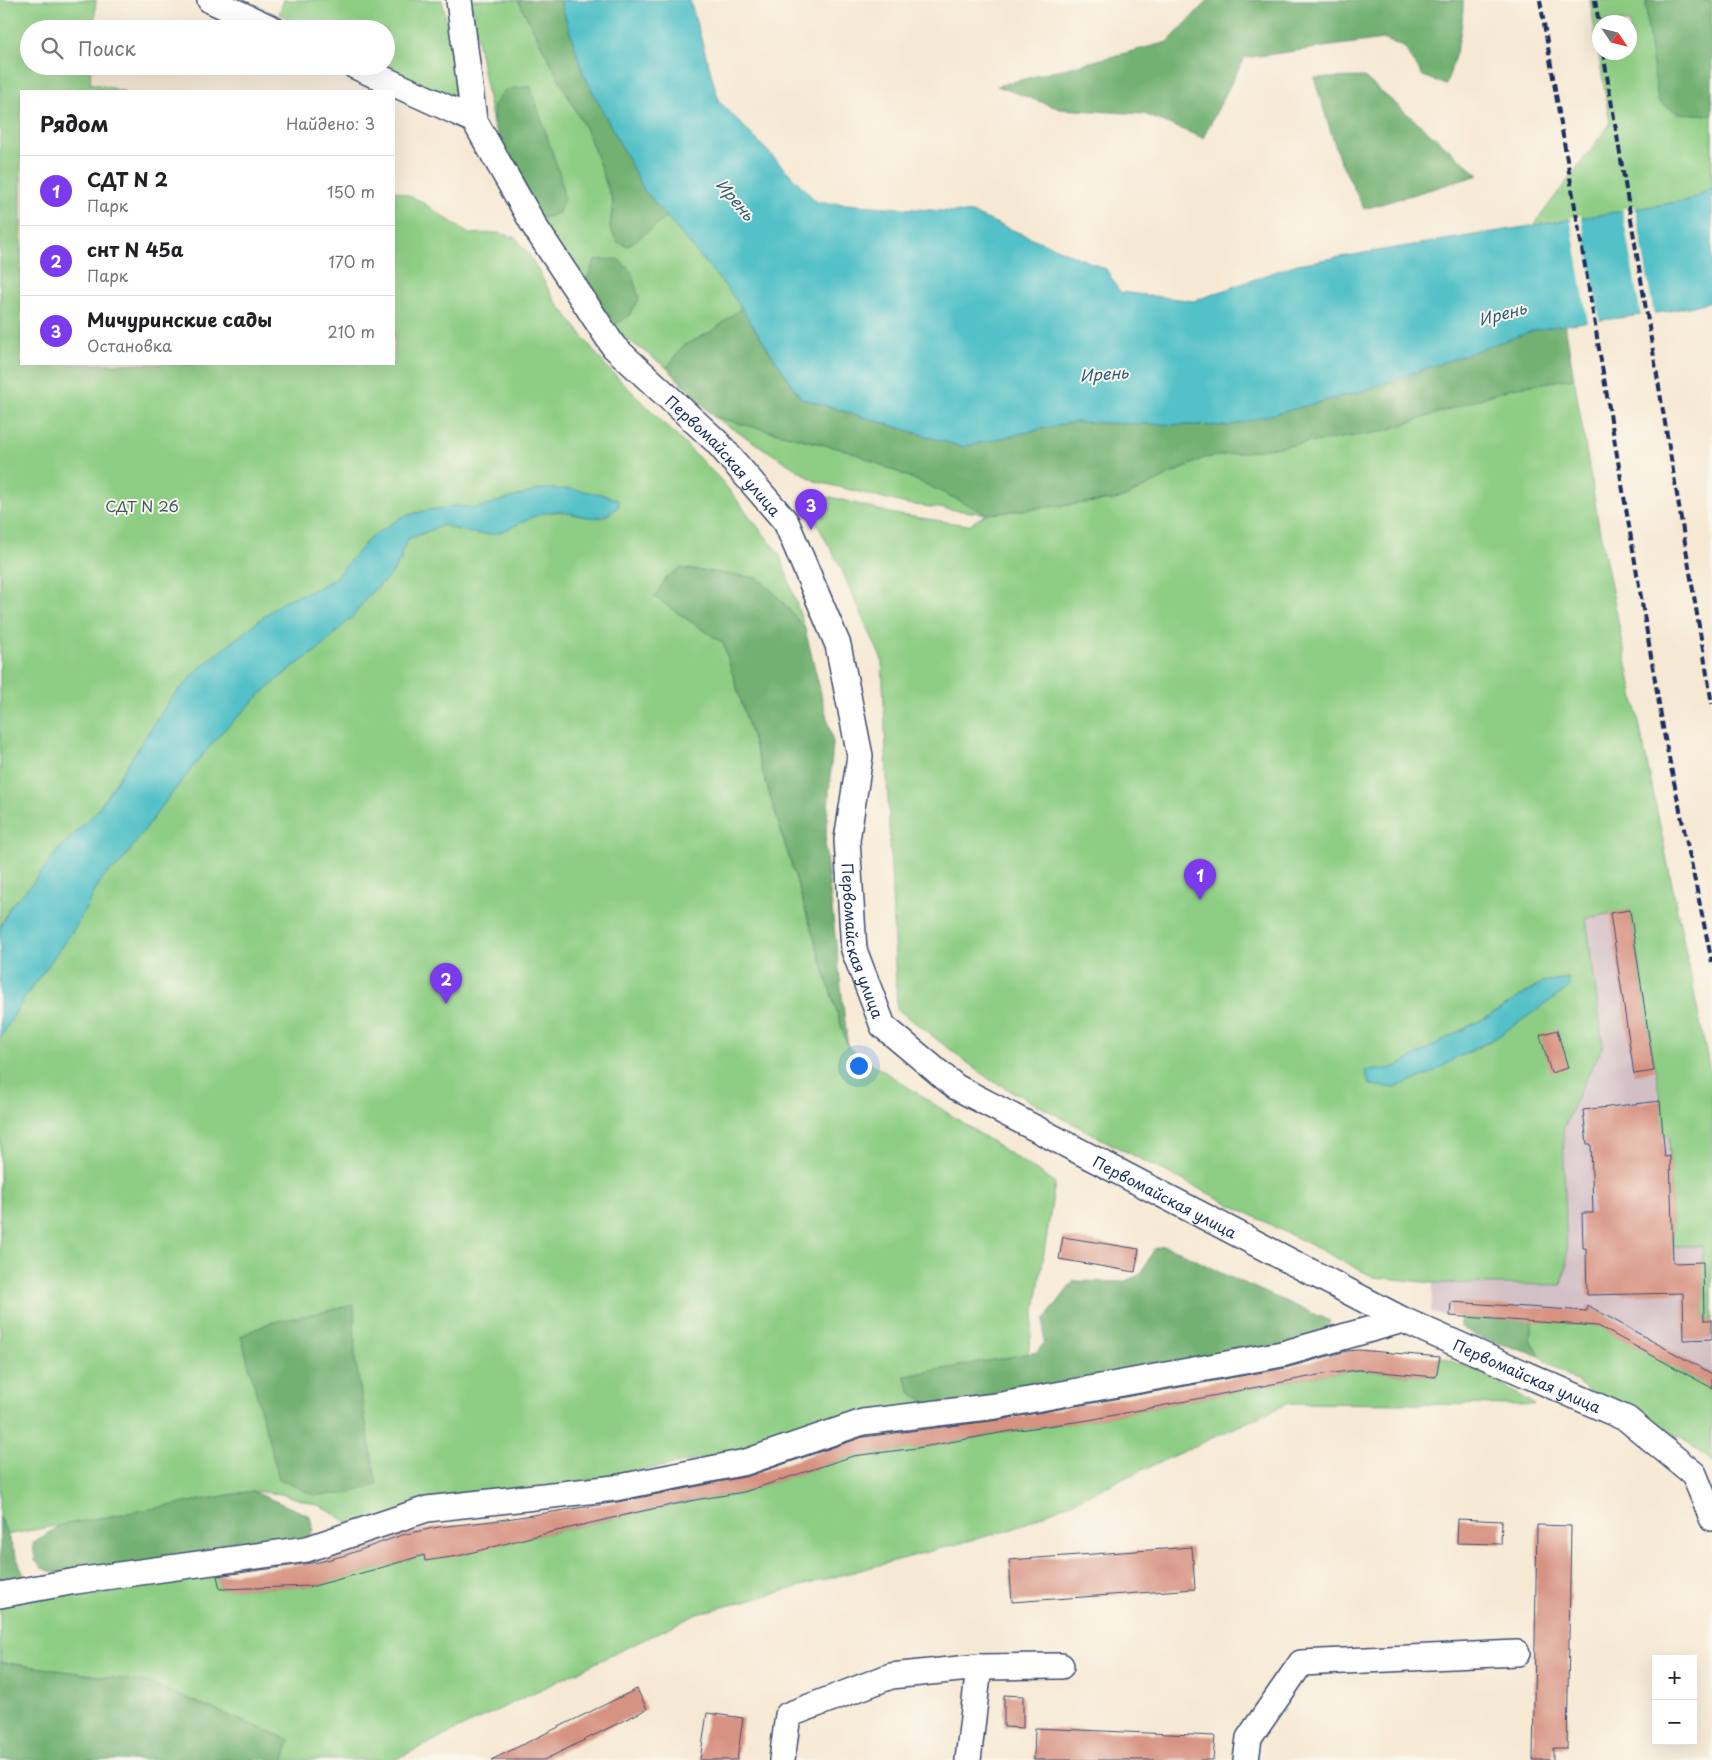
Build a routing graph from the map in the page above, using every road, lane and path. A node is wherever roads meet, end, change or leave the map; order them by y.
1 (210, 0) edge
2 (459, 0) edge
3 (253, 20) edge
4 (375, 75) edge
5 (474, 120) junction
6 (1403, 1320) junction
7 (1712, 1518) edge
8 (0, 1595) edge
9 (1517, 1653) dead end
10 (1061, 1666) dead end
11 (979, 1667) junction
12 (782, 1760) edge
13 (968, 1760) edge
14 (1246, 1760) edge

1 - 3 street
2 - 5 street, Первомайская улица
4 - 5 street
5 - 6 street, Первомайская улица
6 - 7 street, Первомайская улица
6 - 8 street
9 - 14 street
10 - 11 street
11 - 12 street
11 - 13 street

